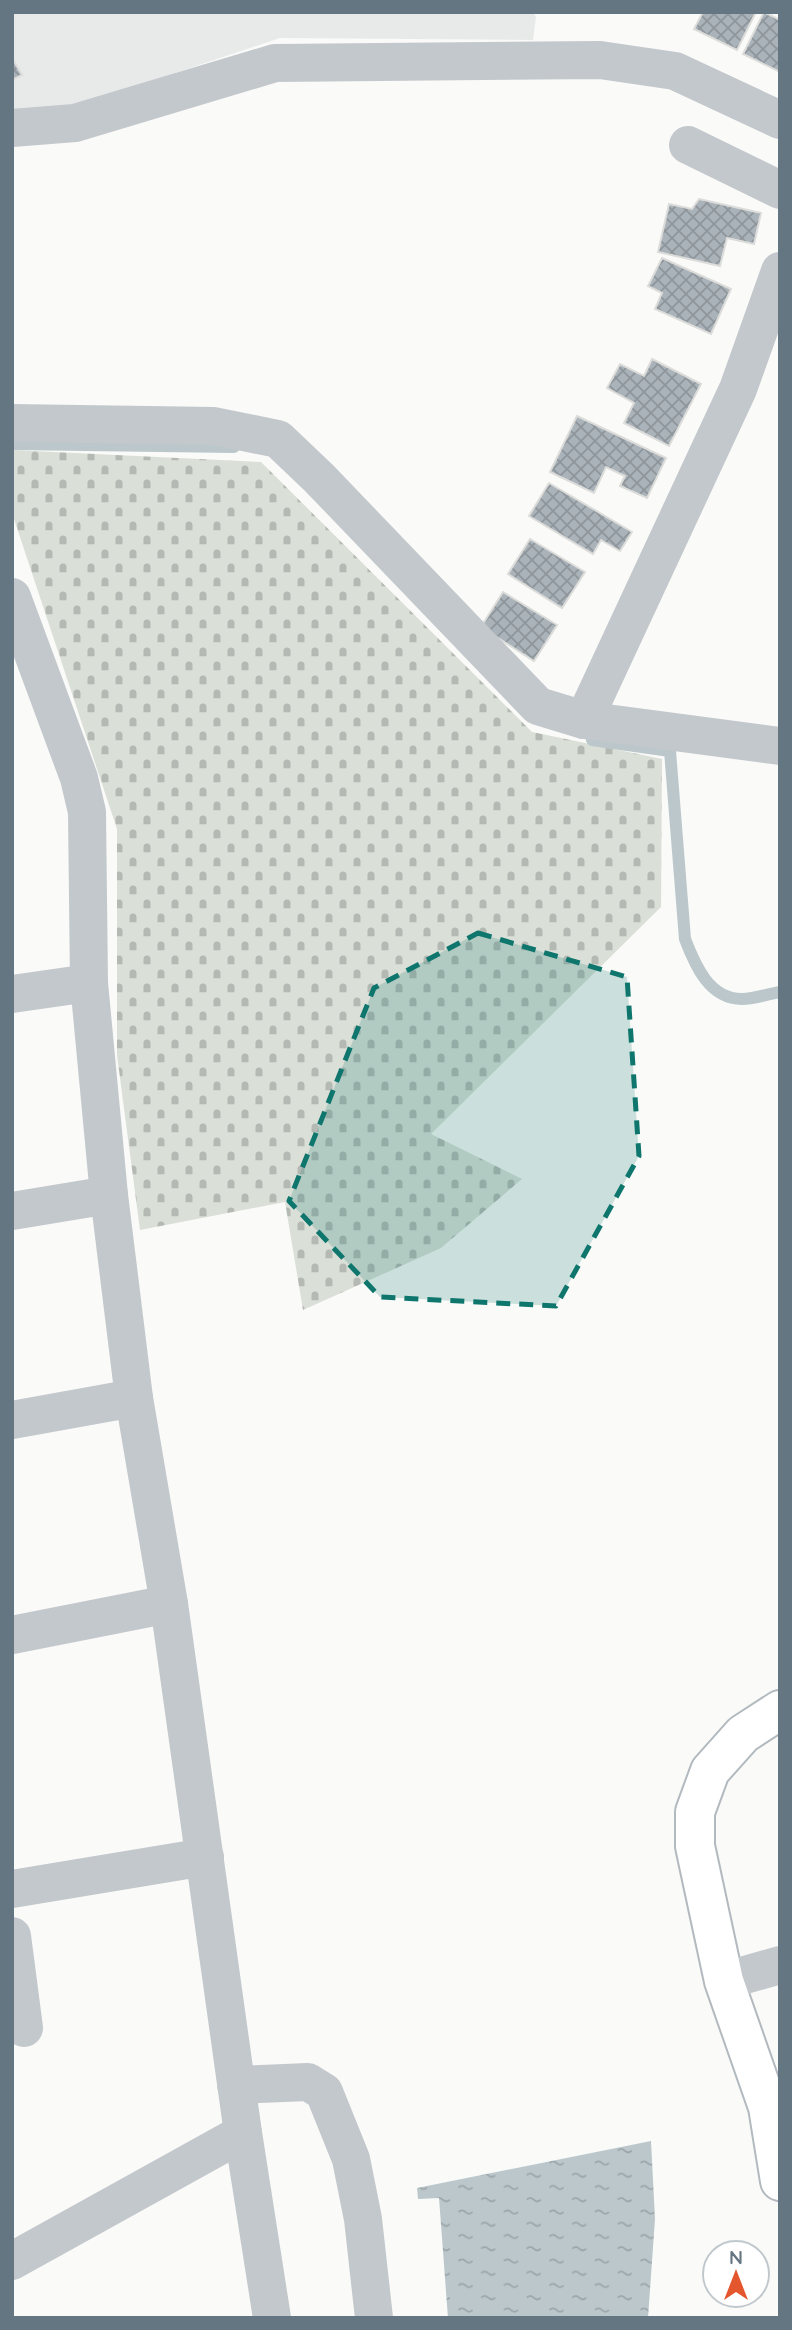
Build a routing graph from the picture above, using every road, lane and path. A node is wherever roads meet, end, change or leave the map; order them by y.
1 (780, 120) edge
2 (12, 128) edge
3 (688, 145) dead end
4 (780, 190) edge
5 (780, 271) edge
6 (12, 423) edge
7 (12, 597) edge
8 (584, 720) junction
9 (780, 746) edge
10 (89, 983) junction
11 (12, 993) edge
12 (109, 1195) junction
13 (12, 1211) edge
14 (134, 1398) junction
15 (12, 1420) edge
16 (169, 1604) junction
17 (12, 1635) edge
18 (780, 1710) edge
19 (205, 1857) junction
20 (12, 1889) edge
21 (12, 1936) edge
22 (780, 1965) edge
23 (724, 1982) junction
24 (24, 2028) dead end
25 (236, 2085) junction
26 (243, 2133) junction
27 (780, 2181) edge
28 (12, 2261) edge
29 (272, 2318) edge
30 (374, 2318) edge

1 - 2 street
3 - 4 street
5 - 8 street
6 - 8 street
7 - 10 street
8 - 9 street
10 - 11 street
10 - 12 street
12 - 13 street
12 - 14 street
14 - 15 street
14 - 16 street
16 - 17 street
16 - 19 street
18 - 23 street
19 - 20 street
19 - 25 street
21 - 24 street
22 - 23 street
23 - 27 street
25 - 26 street
25 - 30 street
26 - 28 street
26 - 29 street

